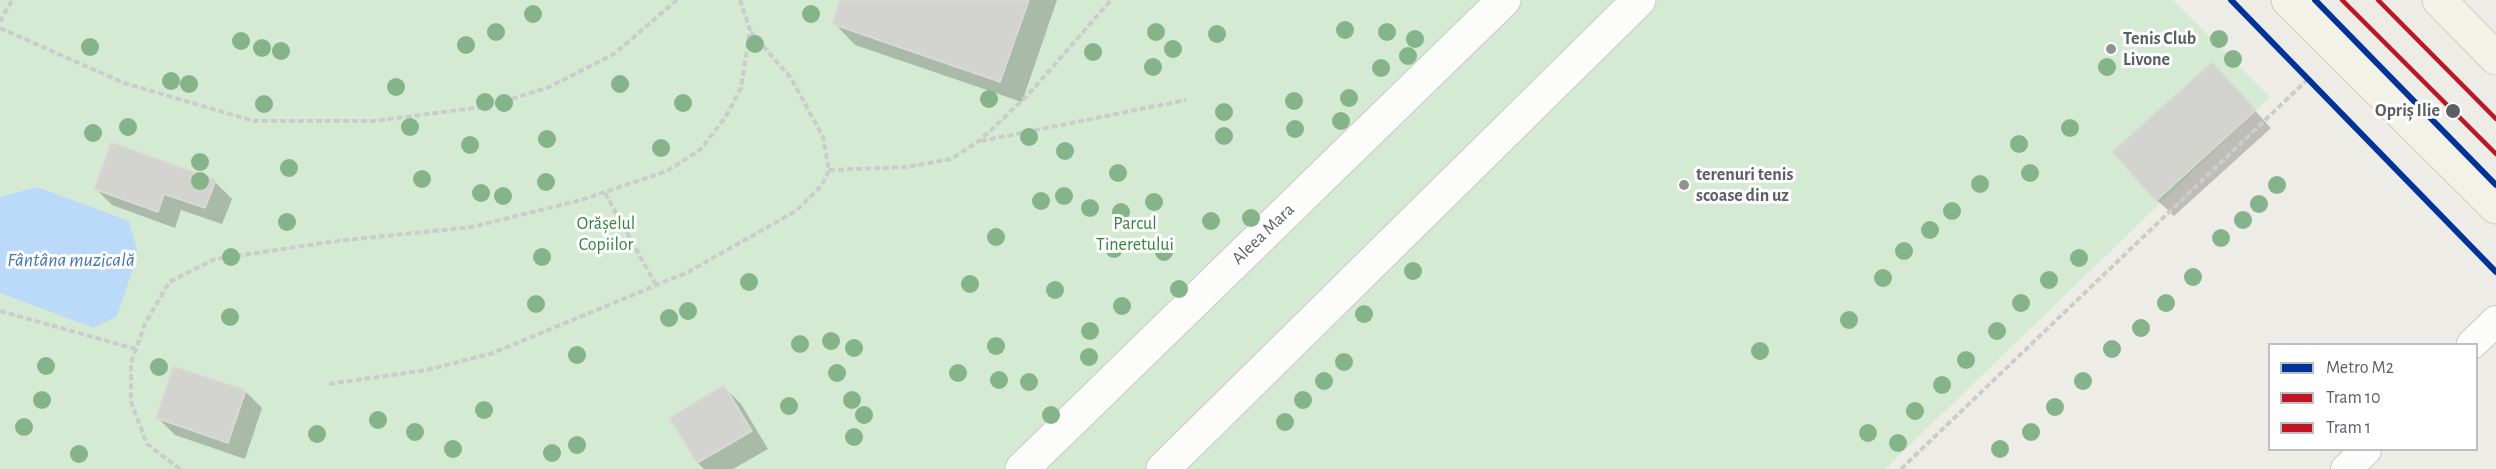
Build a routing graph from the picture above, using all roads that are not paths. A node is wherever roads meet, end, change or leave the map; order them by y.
1 (1504, 0) edge
2 (1638, 0) edge
3 (2288, 0) edge
4 (2439, 0) edge
5 (2496, 58) edge
6 (2496, 207) edge
7 (2496, 321) edge
8 (2474, 343) edge
9 (2365, 451) edge
10 (1022, 469) edge
11 (1163, 469) edge
12 (2346, 469) edge

1 - 10 street, Aleea Mara
2 - 11 street
3 - 6 main road
4 - 5 main road
7 - 8 lane
9 - 12 lane

